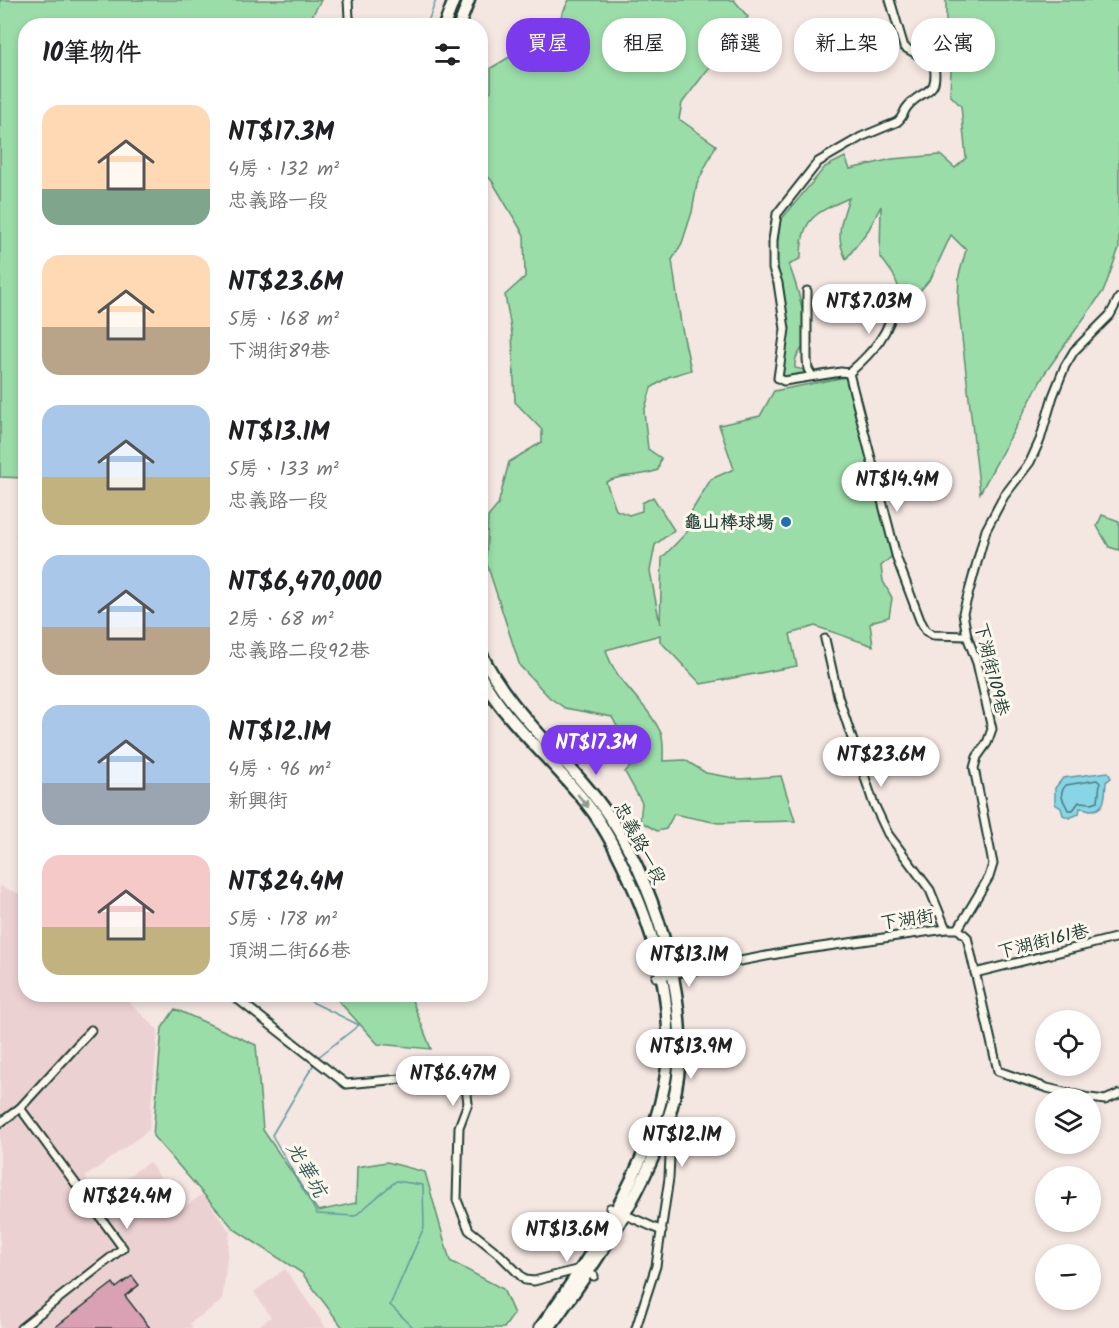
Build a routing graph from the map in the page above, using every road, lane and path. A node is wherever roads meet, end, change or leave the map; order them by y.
1 (348, 0) edge
2 (454, 0) edge
3 (469, 0) edge
4 (890, 0) edge
5 (349, 18) edge
6 (447, 18) edge
7 (462, 18) edge
8 (807, 291) dead end
9 (1119, 298) edge
10 (896, 299) dead end
11 (849, 373) junction
12 (812, 376) junction
13 (967, 636) junction
14 (825, 639) dead end
15 (488, 665) edge
16 (488, 688) edge
17 (557, 762) junction
18 (946, 929) junction
19 (958, 929) junction
20 (1119, 937) edge
21 (975, 973) junction
22 (663, 976) junction
23 (241, 1002) edge
24 (91, 1030) dead end
25 (1047, 1088) edge
26 (1119, 1094) edge
27 (1101, 1099) edge
28 (672, 1104) junction
29 (20, 1108) junction
30 (0, 1123) edge
31 (615, 1211) junction
32 (662, 1231) junction
33 (587, 1272) junction
34 (21, 1328) edge
35 (540, 1328) edge
36 (549, 1328) edge
37 (636, 1328) edge

1 - 5 street
2 - 6 main road
3 - 7 main road
4 - 12 street
8 - 12 street
9 - 13 street, 下湖街109巷
10 - 11 street
11 - 12 street
11 - 13 street
13 - 19 street, 下湖街109巷
14 - 18 street
15 - 17 main road, 忠義路一段
16 - 17 main road, 忠義路一段
17 - 22 main road, 忠義路一段
18 - 19 street, 下湖街
18 - 22 street, 下湖街
19 - 21 street, 下湖街
20 - 21 street, 下湖街161巷
21 - 25 street, 下湖街
22 - 28 main road, 忠義路一段
22 - 31 main road
23 - 33 street
24 - 29 street
26 - 27 street, 下湖街
28 - 31 main road, 忠義路一段
28 - 32 street
29 - 30 street
29 - 34 street
31 - 32 street
31 - 33 main road
32 - 37 street
33 - 35 main road
33 - 36 main road

